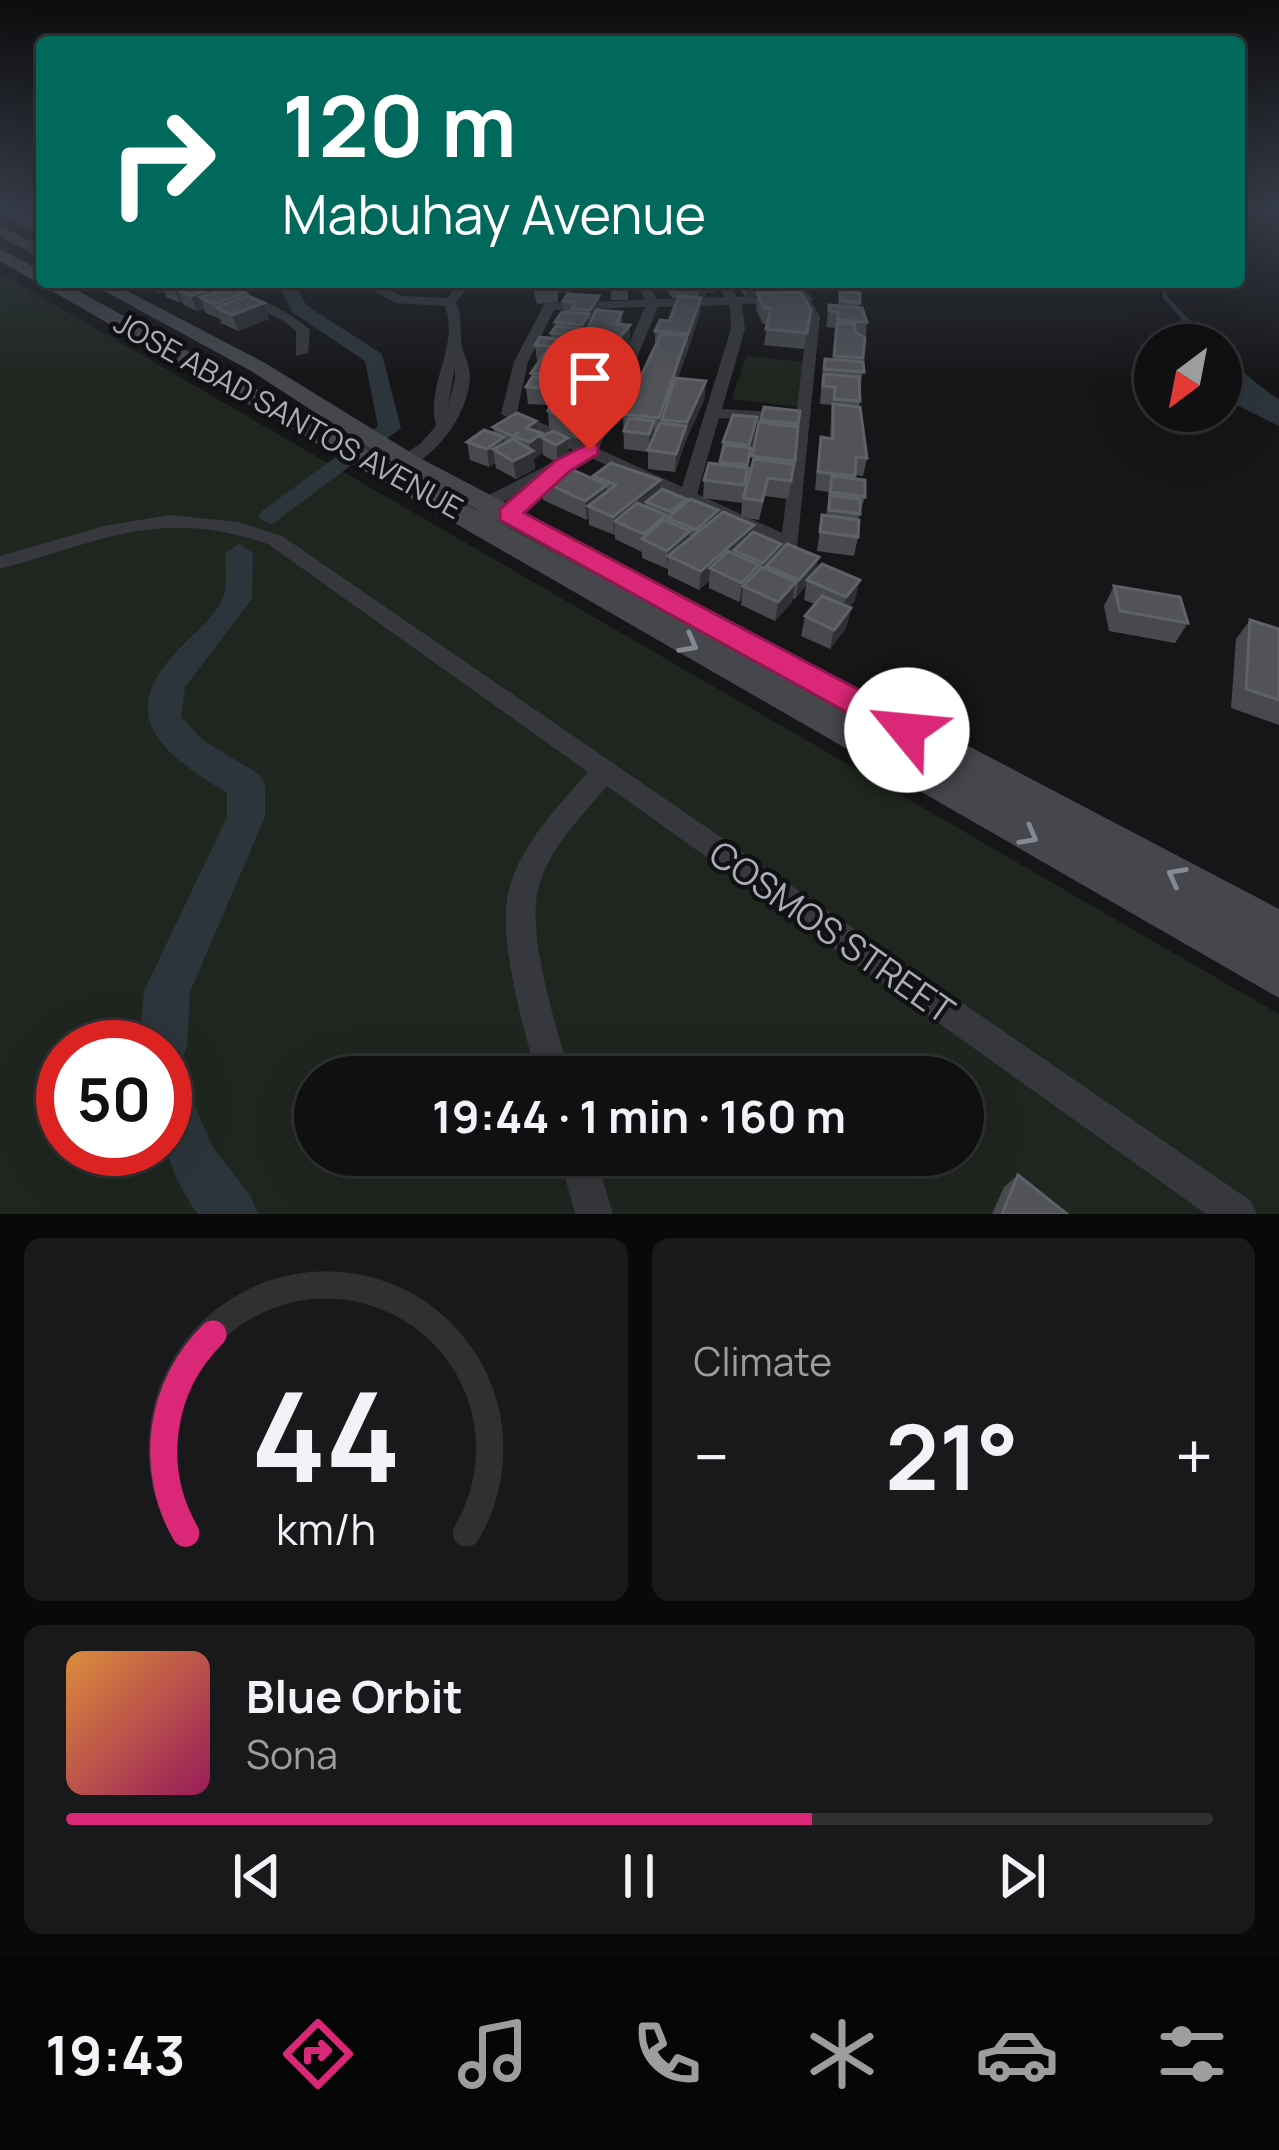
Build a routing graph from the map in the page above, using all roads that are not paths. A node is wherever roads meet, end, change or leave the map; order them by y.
1 (60, 288) edge
2 (109, 288) edge
3 (221, 288) edge
4 (376, 288) edge
5 (461, 288) edge
6 (645, 288) edge
7 (724, 288) edge
8 (796, 288) edge
9 (806, 299) junction
10 (450, 302) junction
11 (653, 304) junction
12 (736, 304) junction
13 (301, 352) dead end
14 (715, 413) junction
15 (806, 419) junction
16 (590, 450) junction
17 (388, 462) junction
18 (688, 496) junction
19 (492, 513) junction
20 (0, 563) edge
21 (603, 773) junction
22 (1279, 932) edge
23 (1279, 976) edge
24 (548, 1056) edge
25 (583, 1176) edge
26 (594, 1214) edge
27 (1238, 1214) edge

1 - 17 main road, JOSE ABAD SANTOS AVENUE
2 - 17 main road, JOSE ABAD SANTOS AVENUE
3 - 13 street
4 - 10 street
5 - 10 street
6 - 11 street
7 - 12 street
8 - 9 street
9 - 12 street
9 - 15 street
10 - 17 street
11 - 12 street
11 - 16 street
11 - 16 street
12 - 14 street
14 - 15 street
14 - 18 street
15 - 18 street
16 - 18 street
16 - 19 street
17 - 19 main road, JOSE ABAD SANTOS AVENUE
22 -> 19 main road, JOSE ABAD SANTOS AVENUE
19 -> 23 main road, JOSE ABAD SANTOS AVENUE
20 - 21 street, COSMOS STREET
21 - 24 street
21 - 27 street, COSMOS STREET
25 - 26 street

